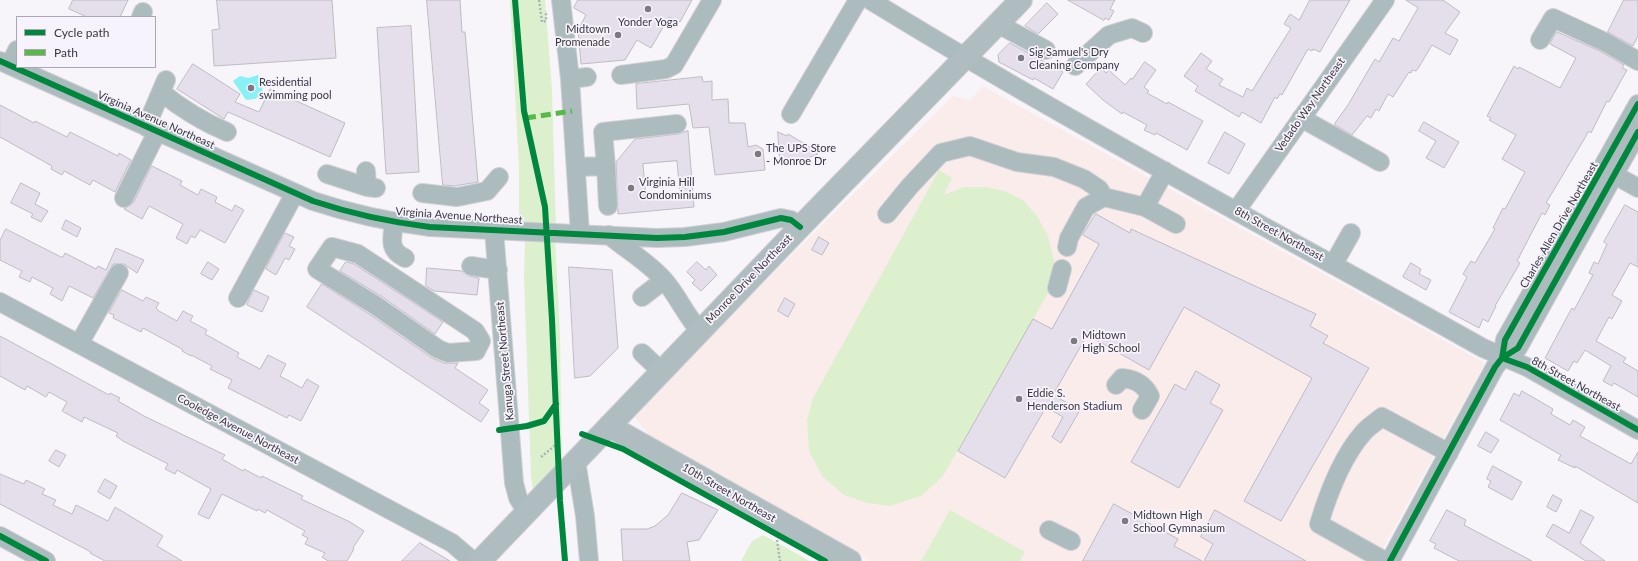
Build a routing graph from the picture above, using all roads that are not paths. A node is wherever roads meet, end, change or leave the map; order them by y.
1 (561, 0) edge
2 (712, 0) edge
3 (858, 0) edge
4 (870, 0) edge
5 (1021, 0) edge
6 (1385, 0) edge
7 (998, 24) junction
8 (1142, 33) dead end
9 (1540, 40) dead end
10 (1046, 50) dead end
11 (964, 58) junction
12 (1638, 61) edge
13 (1075, 66) dead end
14 (27, 68) edge
15 (621, 75) dead end
16 (1638, 104) edge
17 (791, 114) dead end
18 (1301, 118) junction
19 (677, 124) dead end
20 (152, 130) junction
21 (227, 132) dead end
22 (1638, 132) edge
23 (1380, 162) dead end
24 (606, 166) junction
25 (576, 167) junction
26 (1165, 171) junction
27 (1608, 172) junction
28 (327, 174) dead end
29 (499, 177) dead end
30 (370, 182) dead end
31 (1638, 188) edge
32 (294, 193) junction
33 (422, 193) dead end
34 (1104, 197) junction
35 (124, 198) dead end
36 (608, 206) dead end
37 (1145, 207) junction
38 (1236, 210) junction
39 (887, 214) dead end
40 (394, 223) junction
41 (1176, 224) dead end
42 (800, 227) junction
43 (494, 230) junction
44 (1352, 233) dead end
45 (580, 234) junction
46 (608, 235) junction
47 (1067, 247) dead end
48 (405, 258) dead end
49 (1333, 265) junction
50 (472, 266) dead end
51 (1062, 269) dead end
52 (498, 270) junction
53 (119, 273) dead end
54 (664, 280) junction
55 (1057, 288) dead end
56 (642, 297) dead end
57 (238, 298) dead end
58 (0, 302) edge
59 (700, 331) junction
60 (503, 339) junction
61 (481, 341) junction
62 (79, 344) junction
63 (642, 353) dead end
64 (1502, 358) junction
65 (661, 372) junction
66 (1116, 384) dead end
67 (1142, 410) dead end
68 (608, 426) junction
69 (1638, 430) edge
70 (1448, 453) junction
71 (567, 456) junction
72 (527, 512) junction
73 (1049, 530) dead end
74 (0, 536) edge
75 (1070, 541) dead end
76 (46, 561) edge
77 (473, 561) edge
78 (480, 561) edge
79 (589, 561) edge
80 (850, 561) edge
81 (1390, 561) edge

1 - 25 street
2 - 15 street
3 - 17 street
4 - 11 street, 8th Street Northeast
5 - 7 main road, Monroe Drive Northeast
6 - 18 street, Vedado Way Northeast
7 - 10 street
7 - 11 main road, Monroe Drive Northeast
8 - 13 street
9 - 12 street
11 - 26 street, 8th Street Northeast
11 - 42 main road, Monroe Drive Northeast
14 - 20 street, Virginia Avenue Northeast
16 - 27 street, Charles Allen Drive Northeast
18 - 23 street
18 - 38 street, Vedado Way Northeast
19 - 24 street
20 - 21 street
20 - 32 street, Virginia Avenue Northeast
20 - 35 street
22 - 27 street, Charles Allen Drive Northeast
24 - 25 street
24 - 36 street
25 - 45 street
26 - 37 street
26 - 38 street, 8th Street Northeast
27 - 31 street
27 - 64 street, Charles Allen Drive Northeast
28 - 30 street
29 - 33 street
32 - 40 street, Virginia Avenue Northeast
32 - 57 street
34 - 37 street
34 - 39 street
34 - 47 street
37 - 41 street
38 - 49 street, 8th Street Northeast
40 - 43 street, Virginia Avenue Northeast
40 - 48 street
42 - 46 street, Virginia Avenue Northeast
42 - 59 main road, Monroe Drive Northeast
43 - 45 street, Virginia Avenue Northeast
43 - 52 street, Kanuga Street Northeast
44 - 49 street
45 - 46 street, Virginia Avenue Northeast
46 - 54 street
49 - 64 street, 8th Street Northeast
50 - 52 street
51 - 55 street
52 - 60 street, Kanuga Street Northeast
53 - 62 street
54 - 56 street
54 - 59 street
58 - 62 street, Cooledge Avenue Northeast
59 - 65 main road, Monroe Drive Northeast
60 - 61 street
60 - 72 street, Kanuga Street Northeast
61 - 61 street
62 - 77 street, Cooledge Avenue Northeast
63 - 65 street
64 - 69 street, 8th Street Northeast
64 - 70 street, Charles Allen Drive Northeast
65 - 68 main road, Monroe Drive Northeast
66 - 67 street
68 - 71 main road, Monroe Drive Northeast
68 - 80 main road, 10th Street Northeast
70 - 81 street, Charles Allen Drive Northeast
70 - 81 street
71 - 72 main road, Monroe Drive Northeast
71 - 79 street
72 - 78 main road, Monroe Drive Northeast
73 - 75 street
74 - 76 street

